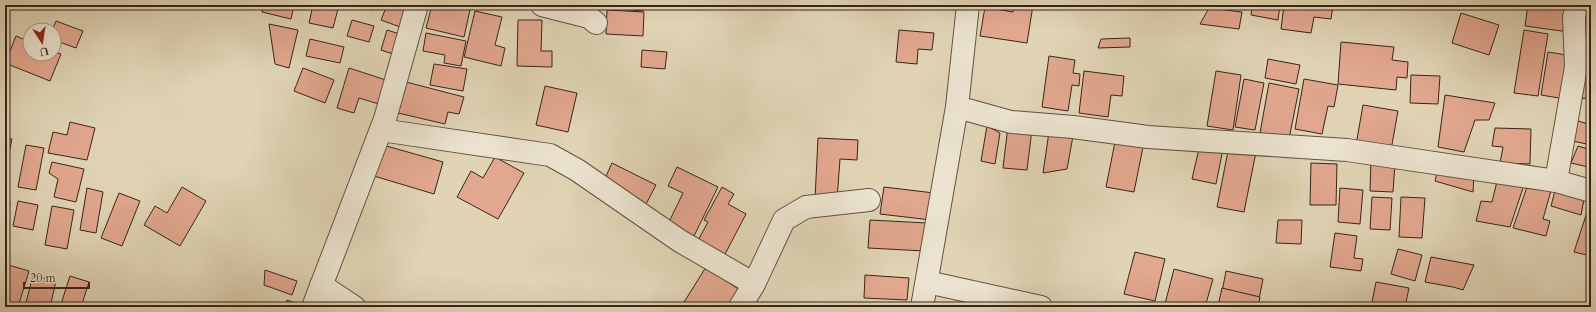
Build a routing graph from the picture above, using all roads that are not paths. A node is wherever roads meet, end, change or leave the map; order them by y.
1 (417, 5) edge
2 (542, 5) edge
3 (968, 5) edge
4 (1577, 5) edge
5 (594, 15) edge
6 (957, 106) junction
7 (381, 130) junction
8 (1556, 181) junction
9 (1591, 191) edge
10 (869, 200) dead end
11 (927, 282) junction
12 (754, 284) junction
13 (321, 285) junction
14 (312, 307) edge
15 (354, 307) edge
16 (740, 307) edge
17 (922, 307) edge
18 (1041, 307) edge

1 - 7 street
2 - 5 street
3 - 6 street
4 - 8 street
6 - 8 street
6 - 11 street
7 - 12 street
7 - 13 street
8 - 9 street
10 - 12 street
11 - 17 street
11 - 18 street
12 - 16 street
13 - 14 street
13 - 15 street

